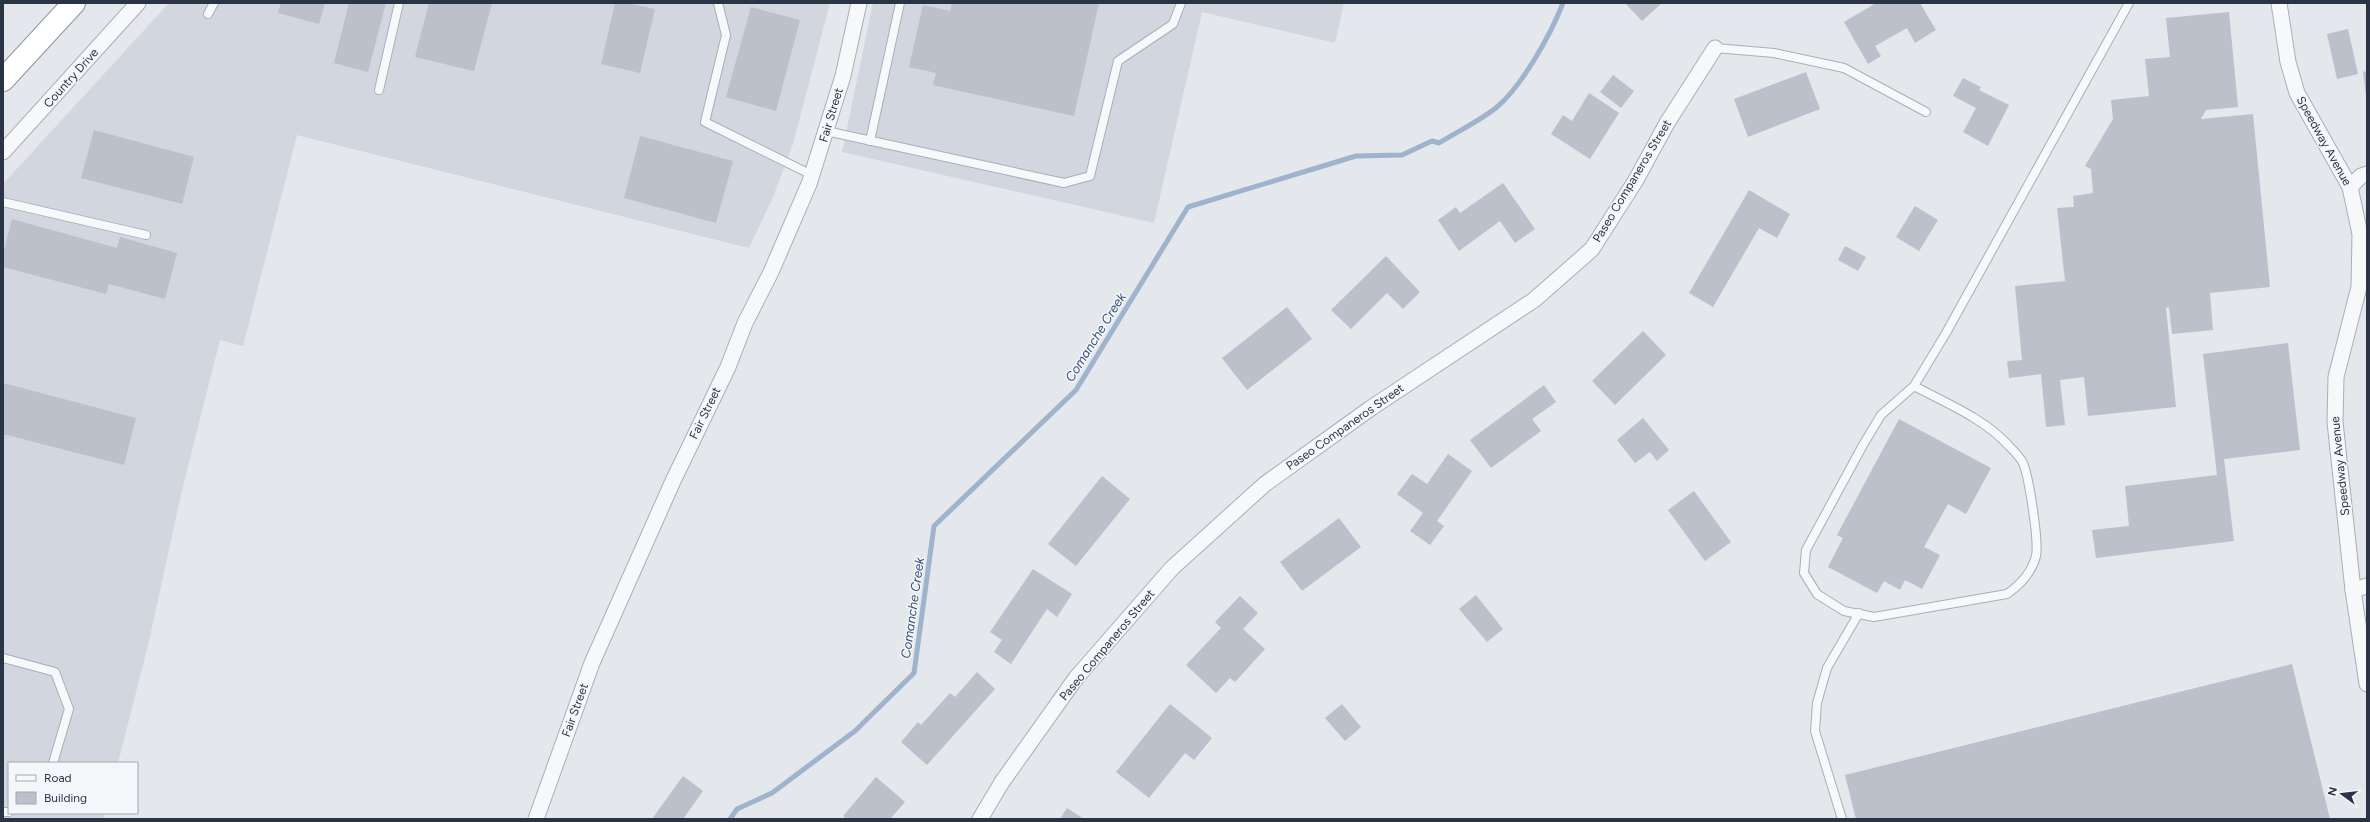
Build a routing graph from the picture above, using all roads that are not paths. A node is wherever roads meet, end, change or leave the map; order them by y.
1 (74, 3) edge
2 (138, 3) edge
3 (214, 3) edge
4 (399, 3) edge
5 (718, 3) edge
6 (859, 3) edge
7 (900, 3) edge
8 (1181, 3) edge
9 (2129, 3) edge
10 (2279, 3) edge
11 (208, 14) dead end
12 (1715, 48) joint
13 (3, 80) edge
14 (379, 90) dead end
15 (1926, 112) dead end
16 (826, 131) junction
17 (870, 141) junction
18 (3, 152) edge
19 (2367, 174) edge
20 (812, 175) junction
21 (2350, 187) junction
22 (3, 202) edge
23 (146, 235) dead end
24 (1914, 386) junction
25 (2360, 588) edge
26 (1858, 614) junction
27 (3, 658) edge
28 (2367, 684) edge
29 (54, 762) edge
30 (536, 819) edge
31 (980, 819) edge
32 (1842, 819) edge

1 - 13 highway
2 - 18 street, Country Drive
3 - 11 lane
4 - 14 lane
5 - 20 lane
6 - 16 street, Fair Street
7 - 17 lane
8 - 17 lane
9 - 24 lane
10 - 21 street, Speedway Avenue
12 - 15 lane
12 - 31 street, Paseo Companeros Street
16 - 17 lane
16 - 20 street, Fair Street
19 - 21 street
20 - 30 street, Fair Street
21 - 25 street, Speedway Avenue
22 - 23 lane
24 - 26 lane
24 - 26 lane
25 - 28 street, Speedway Avenue
26 - 32 lane
27 - 29 lane

